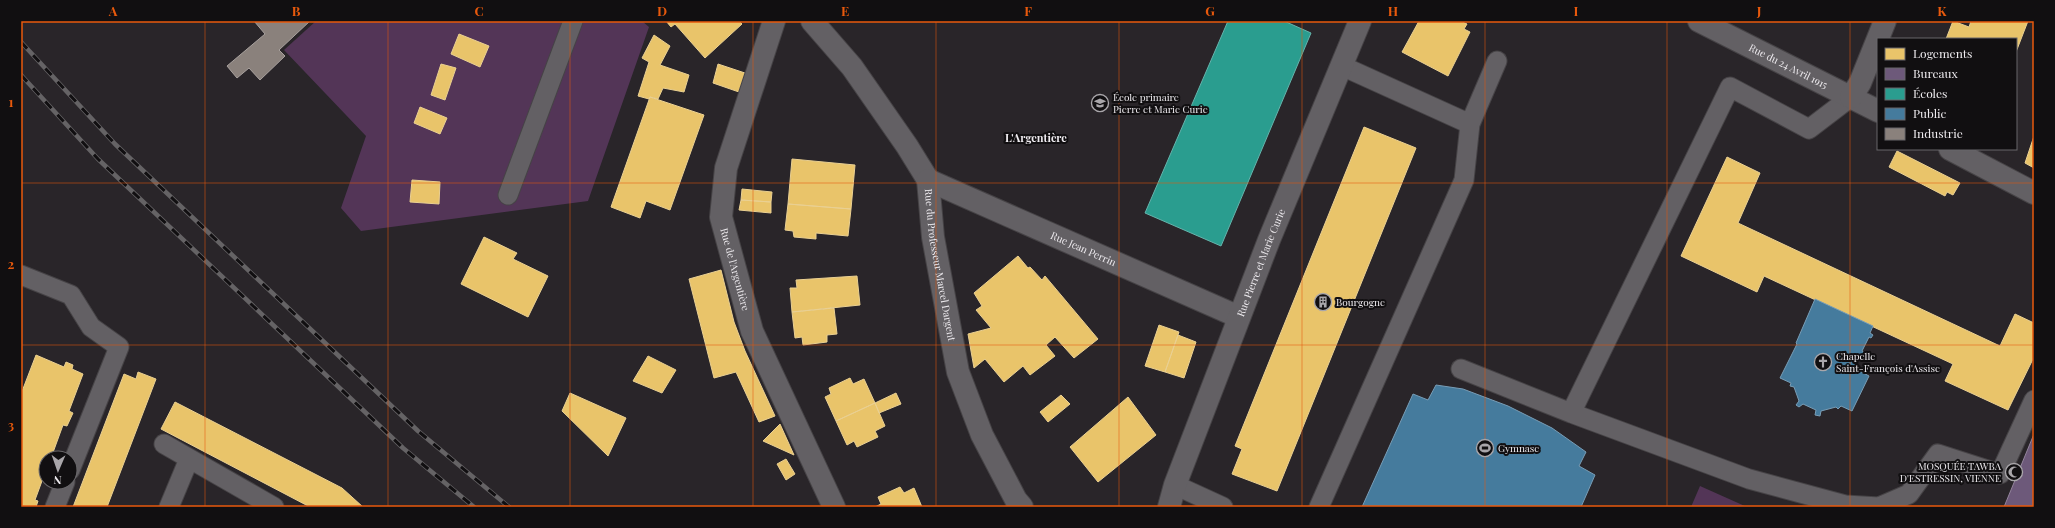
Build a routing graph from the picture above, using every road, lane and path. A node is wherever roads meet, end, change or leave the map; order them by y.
1 (573, 21) edge
2 (774, 21) edge
3 (812, 21) edge
4 (1360, 21) edge
5 (1699, 21) edge
6 (1885, 21) edge
7 (1878, 38) edge
8 (1877, 41) edge
9 (1497, 60) dead end
10 (1342, 66) junction
11 (1852, 97) junction
12 (1877, 110) edge
13 (1470, 124) junction
14 (1952, 150) edge
15 (928, 180) junction
16 (2034, 193) edge
17 (508, 195) dead end
18 (21, 274) edge
19 (1239, 317) junction
20 (1461, 369) dead end
21 (2034, 400) edge
22 (1571, 413) junction
23 (164, 444) dead end
24 (78, 450) edge
25 (189, 459) junction
26 (1175, 486) junction
27 (62, 490) edge
28 (55, 507) edge
29 (169, 507) edge
30 (274, 507) edge
31 (834, 507) edge
32 (1022, 507) edge
33 (1169, 507) edge
34 (1223, 507) edge
35 (1318, 507) edge

1 - 17 lane
2 - 31 street, Rue de l'Argentière
3 - 15 street, Rue du Professeur Marcel Dargent
4 - 10 street, Rue Pierre et Marie Curie
5 - 11 street, Rue du 24 Avril 1915
6 - 7 street
8 - 11 street
9 - 13 lane
10 - 13 lane
10 - 19 street, Rue Pierre et Marie Curie
11 - 12 street, Rue du 24 Avril 1915
11 - 22 lane
13 - 35 lane
14 - 16 street
15 - 19 street, Rue Jean Perrin
15 - 32 street, Rue du Professeur Marcel Dargent
18 - 24 lane
19 - 26 street, Rue Pierre et Marie Curie
20 - 22 lane
21 - 22 lane
23 - 25 lane
25 - 29 lane
25 - 30 lane
26 - 33 street, Rue Pierre et Marie Curie
26 - 34 lane
27 - 28 lane

